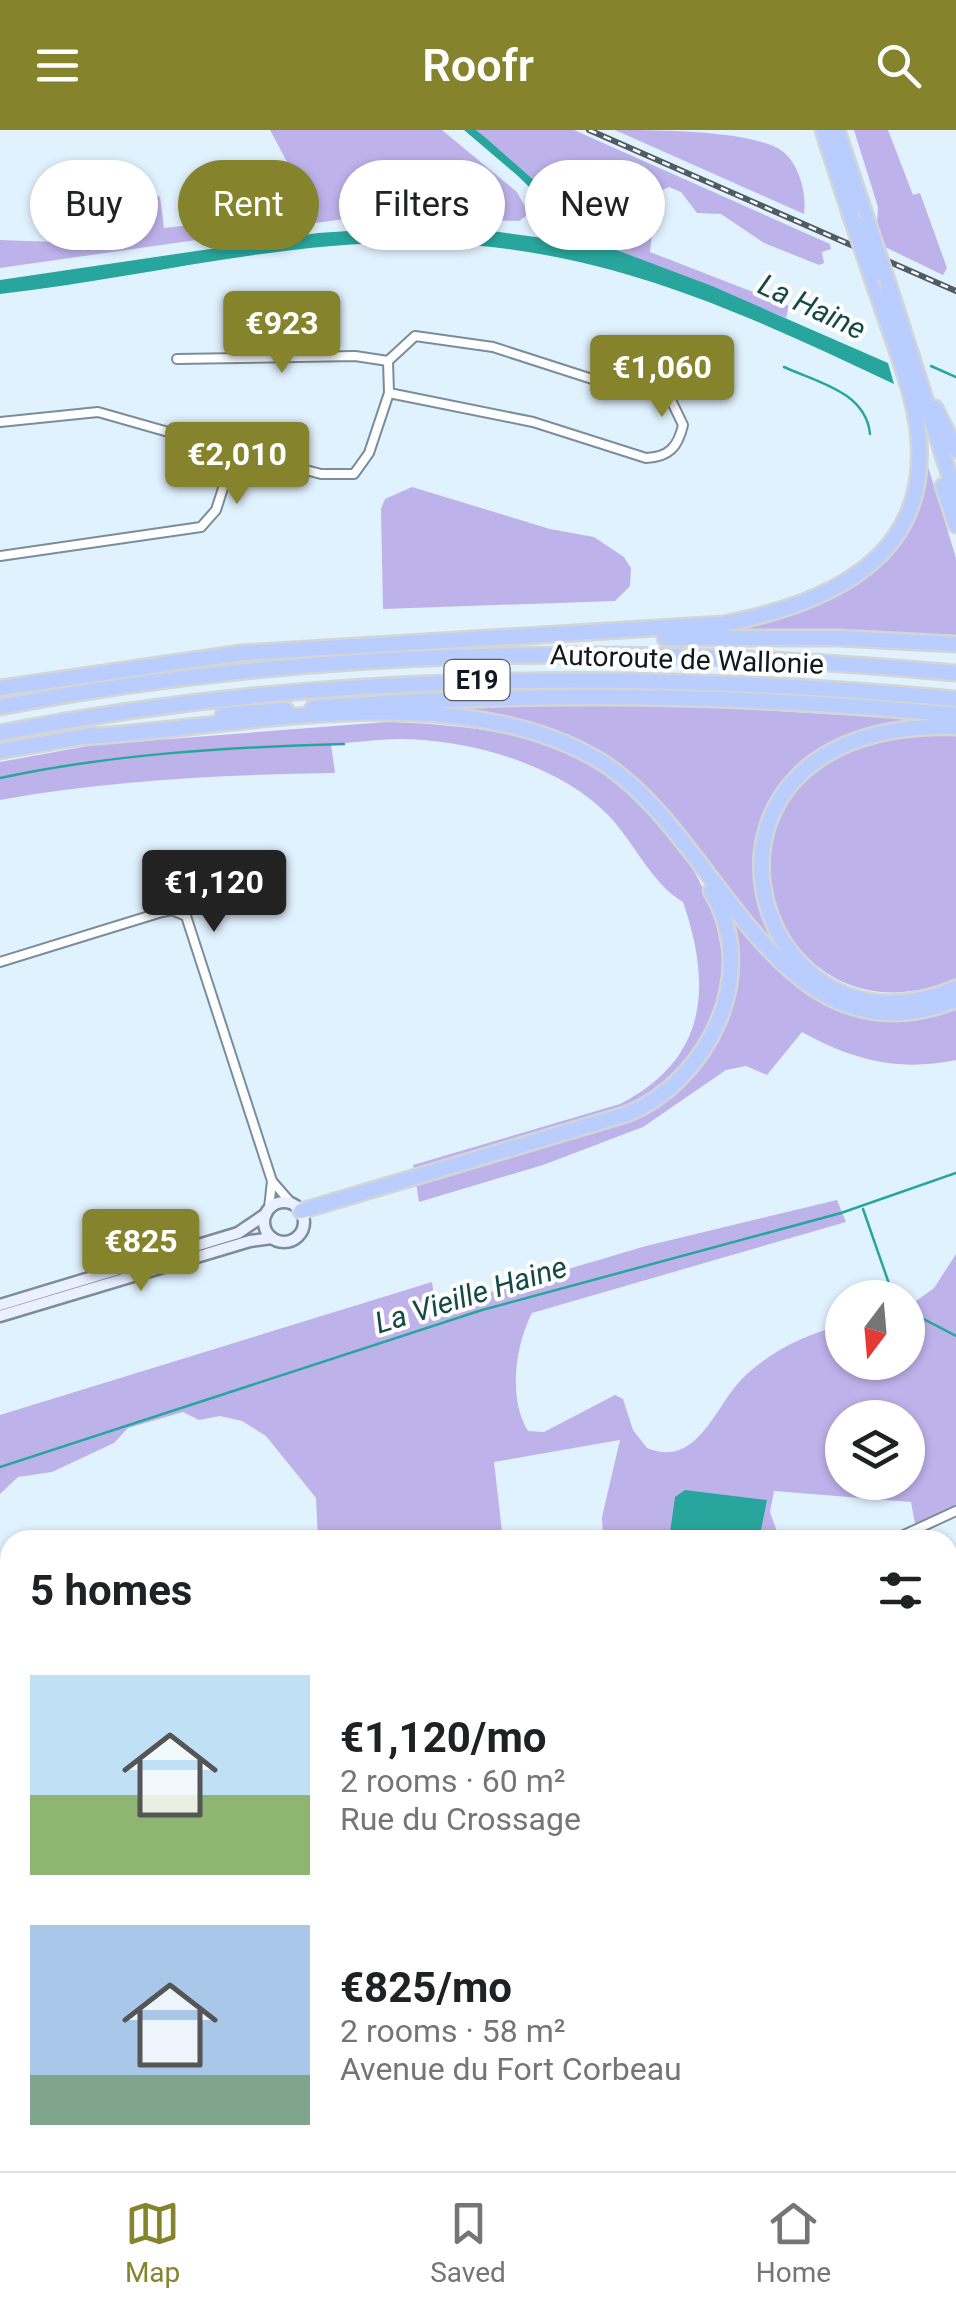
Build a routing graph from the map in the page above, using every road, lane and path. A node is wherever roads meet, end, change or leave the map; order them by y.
1 (823, 130) edge
2 (837, 130) edge
3 (238, 319) dead end
4 (237, 358) junction
5 (177, 359) dead end
6 (388, 361) junction
7 (916, 367) junction
8 (388, 393) junction
9 (911, 396) junction
10 (0, 422) edge
11 (956, 450) edge
12 (235, 451) junction
13 (956, 496) edge
14 (956, 526) edge
15 (0, 556) edge
16 (594, 635) junction
17 (956, 644) edge
18 (956, 673) edge
19 (0, 688) edge
20 (956, 699) edge
21 (0, 707) edge
22 (956, 714) edge
23 (956, 726) edge
24 (0, 733) edge
25 (84, 737) junction
26 (0, 751) edge
27 (692, 850) junction
28 (0, 962) edge
29 (956, 988) edge
30 (956, 1000) edge
31 (272, 1181) junction
32 (297, 1208) junction
33 (267, 1211) junction
34 (272, 1238) junction
35 (0, 1305) edge
36 (0, 1316) edge
37 (956, 1511) edge
38 (914, 1530) edge

1 - 9 highway, bridge
2 - 7 highway, bridge
3 - 4 street
4 - 5 street
4 - 6 street
6 - 8 street
6 - 8 street
7 - 11 highway
7 - 13 highway
8 - 12 street
9 - 14 highway
9 - 16 highway
10 - 12 street
12 - 15 street
16 - 17 highway
16 - 19 highway
18 - 21 highway, Autoroute de Wallonie / E19
20 - 24 highway, Autoroute de Wallonie / E19
22 - 25 highway
23 - 29 highway
25 - 26 highway
25 - 27 highway
27 - 30 highway
27 - 32 highway
28 - 31 street
31 - 32 street
31 - 33 street
32 - 33 street
32 - 34 street
33 - 34 street
33 - 35 street
34 - 36 street
37 - 38 street

